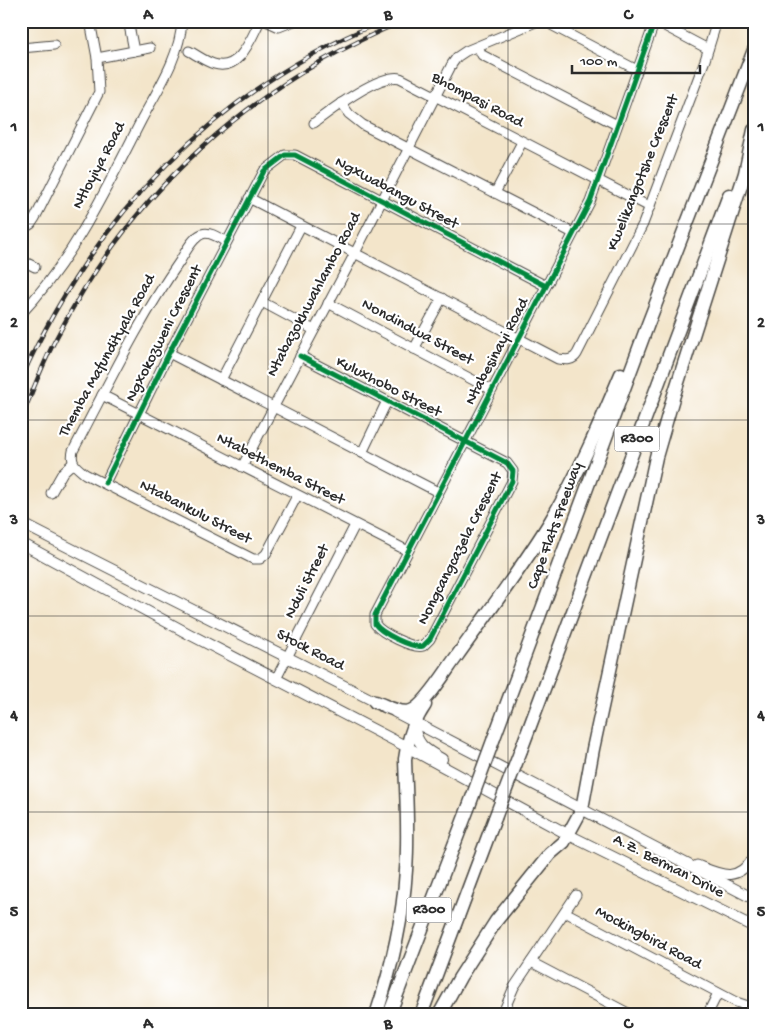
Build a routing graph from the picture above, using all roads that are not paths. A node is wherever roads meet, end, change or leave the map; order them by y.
1 (90, 21) edge
2 (182, 21) edge
3 (260, 21) edge
4 (266, 21) edge
5 (294, 21) edge
6 (538, 21) edge
7 (550, 21) edge
8 (655, 21) edge
9 (717, 21) edge
10 (129, 25) dead end
11 (54, 45) dead end
12 (478, 46) junction
13 (21, 48) edge
14 (150, 48) dead end
15 (708, 48) junction
16 (754, 50) edge
17 (134, 51) junction
18 (189, 51) dead end
19 (97, 58) junction
20 (637, 70) junction
21 (436, 96) junction
22 (341, 103) junction
23 (314, 123) dead end
24 (617, 125) junction
25 (754, 130) edge
26 (522, 142) junction
27 (409, 148) junction
28 (598, 181) junction
29 (495, 193) junction
30 (249, 198) junction
31 (382, 201) junction
32 (650, 207) junction
33 (302, 226) junction
34 (21, 230) edge
35 (573, 233) junction
36 (226, 242) junction
37 (355, 253) junction
38 (21, 260) edge
39 (35, 267) dead end
40 (546, 286) junction
41 (442, 298) junction
42 (262, 302) junction
43 (328, 303) junction
44 (21, 314) edge
45 (648, 324) junction
46 (314, 330) junction
47 (519, 339) junction
48 (414, 349) junction
49 (169, 353) junction
50 (300, 356) junction
51 (222, 380) junction
52 (492, 390) junction
53 (102, 395) junction
54 (387, 401) junction
55 (274, 407) junction
56 (138, 414) junction
57 (465, 441) junction
58 (362, 453) junction
59 (73, 464) junction
60 (242, 467) junction
61 (105, 483) junction
62 (438, 492) junction
63 (51, 493) dead end
64 (297, 496) junction
65 (21, 524) edge
66 (355, 525) junction
67 (21, 543) edge
68 (408, 551) junction
69 (508, 584) junction
70 (288, 656) junction
71 (276, 679) junction
72 (375, 702) junction
73 (414, 721) junction
74 (407, 748) junction
75 (582, 809) junction
76 (525, 811) junction
77 (569, 835) junction
78 (658, 848) junction
79 (754, 857) edge
80 (576, 895) dead end
81 (754, 900) edge
82 (565, 912) junction
83 (754, 927) edge
84 (531, 962) junction
85 (718, 993) junction
86 (754, 1008) edge
87 (376, 1015) edge
88 (389, 1015) edge
89 (421, 1015) edge
90 (439, 1015) edge
91 (502, 1015) edge
92 (632, 1015) edge
93 (707, 1015) edge

1 - 19 street
2 - 44 street, Ntloyiya Road
3 - 18 street
4 - 5 street
6 - 12 street, Ntabazokhwahlambo Road
7 - 20 street
8 - 15 street
8 - 20 street, Ntabesinayi Road
9 - 15 street, Kwelikangotshe Crescent
10 - 17 street
11 - 13 street
12 - 21 street, Ntabazokhwahlambo Road
12 - 24 street
14 - 17 street
15 - 32 street, Kwelikangotshe Crescent
16 - 45 highway, Cape Flats Freeway / R300
17 - 19 street
19 - 34 street
20 - 24 street, Ntabesinayi Road
21 - 22 street, Bhompasi Road
21 - 26 street, Bhompasi Road
21 - 27 street, Ntabazokhwahlambo Road
22 - 23 street, Bhompasi Road
22 - 27 street
24 - 28 street, Ntabesinayi Road
25 - 75 highway
25 - 89 highway, R300, bridge
26 - 28 street, Bhompasi Road
26 - 29 street
27 - 29 street
27 - 31 street, Ntabazokhwahlambo Road
28 - 32 street, Bhompasi Road
28 - 35 street, Ntabesinayi Road
29 - 35 street
30 - 31 street, Ngxwabangu Street
30 - 33 street
30 - 36 street, Ngxokozweni Crescent
31 - 37 street, Ntabazokhwahlambo Road
31 - 40 street, Ngxwabangu Street
32 - 47 street, Kwelikangotshe Crescent
33 - 37 street
33 - 42 street
35 - 40 street, Ntabesinayi Road
36 - 49 street, Ngxokozweni Crescent
36 - 53 street, Themba Mafundityala Road
37 - 41 street
37 - 43 street, Ntabazokhwahlambo Road
38 - 39 street
40 - 47 street, Ntabesinayi Road
41 - 47 street
41 - 48 street
42 - 46 street
42 - 51 street
43 - 46 street, Ntabazokhwahlambo Road
43 - 48 street, Nondindwa Street
45 - 69 highway
45 - 88 highway, Cape Flats Freeway / R300, bridge
46 - 50 street, Ntabazokhwahlambo Road
47 - 52 street, Ntabesinayi Road
48 - 52 street, Nondindwa Street
49 - 51 street
49 - 56 street, Ngxokozweni Crescent
50 - 54 street, Kuluxhobo Street
50 - 55 street, Ntabazokhwahlambo Road
51 - 55 street
52 - 57 street, Ntabesinayi Road
53 - 56 street, Ntabethemba Street
53 - 59 street, Themba Mafundityala Road
54 - 57 street, Kuluxhobo Street
54 - 58 street
55 - 58 street
55 - 60 street, Ntabazokhwahlambo Road
56 - 60 street, Ntabethemba Street
56 - 61 street, Ngxokozweni Crescent
57 - 62 street, Ntabesinayi Road
57 - 68 street, Nongcangcazela Crescent
58 - 62 street
59 - 61 street, Themba Mafundityala Road
59 - 63 street
60 - 64 street, Ntabethemba Street
61 - 64 street, Ntabankulu Street
62 - 68 street, Ntabesinayi Road
64 - 66 street, Ntabethemba Street
65 - 70 main road, Stock Road
66 - 68 street, Ntabethemba Street
66 - 70 street, Nduli Street
67 - 71 main road
69 - 72 highway
69 - 73 highway
70 - 71 street, Nduli Street
70 - 72 main road, Stock Road
71 - 74 main road
72 - 73 main road, Stock Road
73 - 74 highway
73 - 75 main road, Stock Road
73 - 76 main road
74 - 76 main road
74 - 87 highway
75 - 77 highway
75 - 78 main road, A.Z. Berman Drive
76 - 77 main road
77 - 83 main road, A.Z. Berman Drive
77 - 90 highway
78 - 79 street
78 - 81 main road, A.Z. Berman Drive
80 - 82 street
82 - 84 street
82 - 85 street, Mockingbird Road
84 - 91 street
84 - 92 street
85 - 86 street, Mockingbird Road
85 - 93 street

